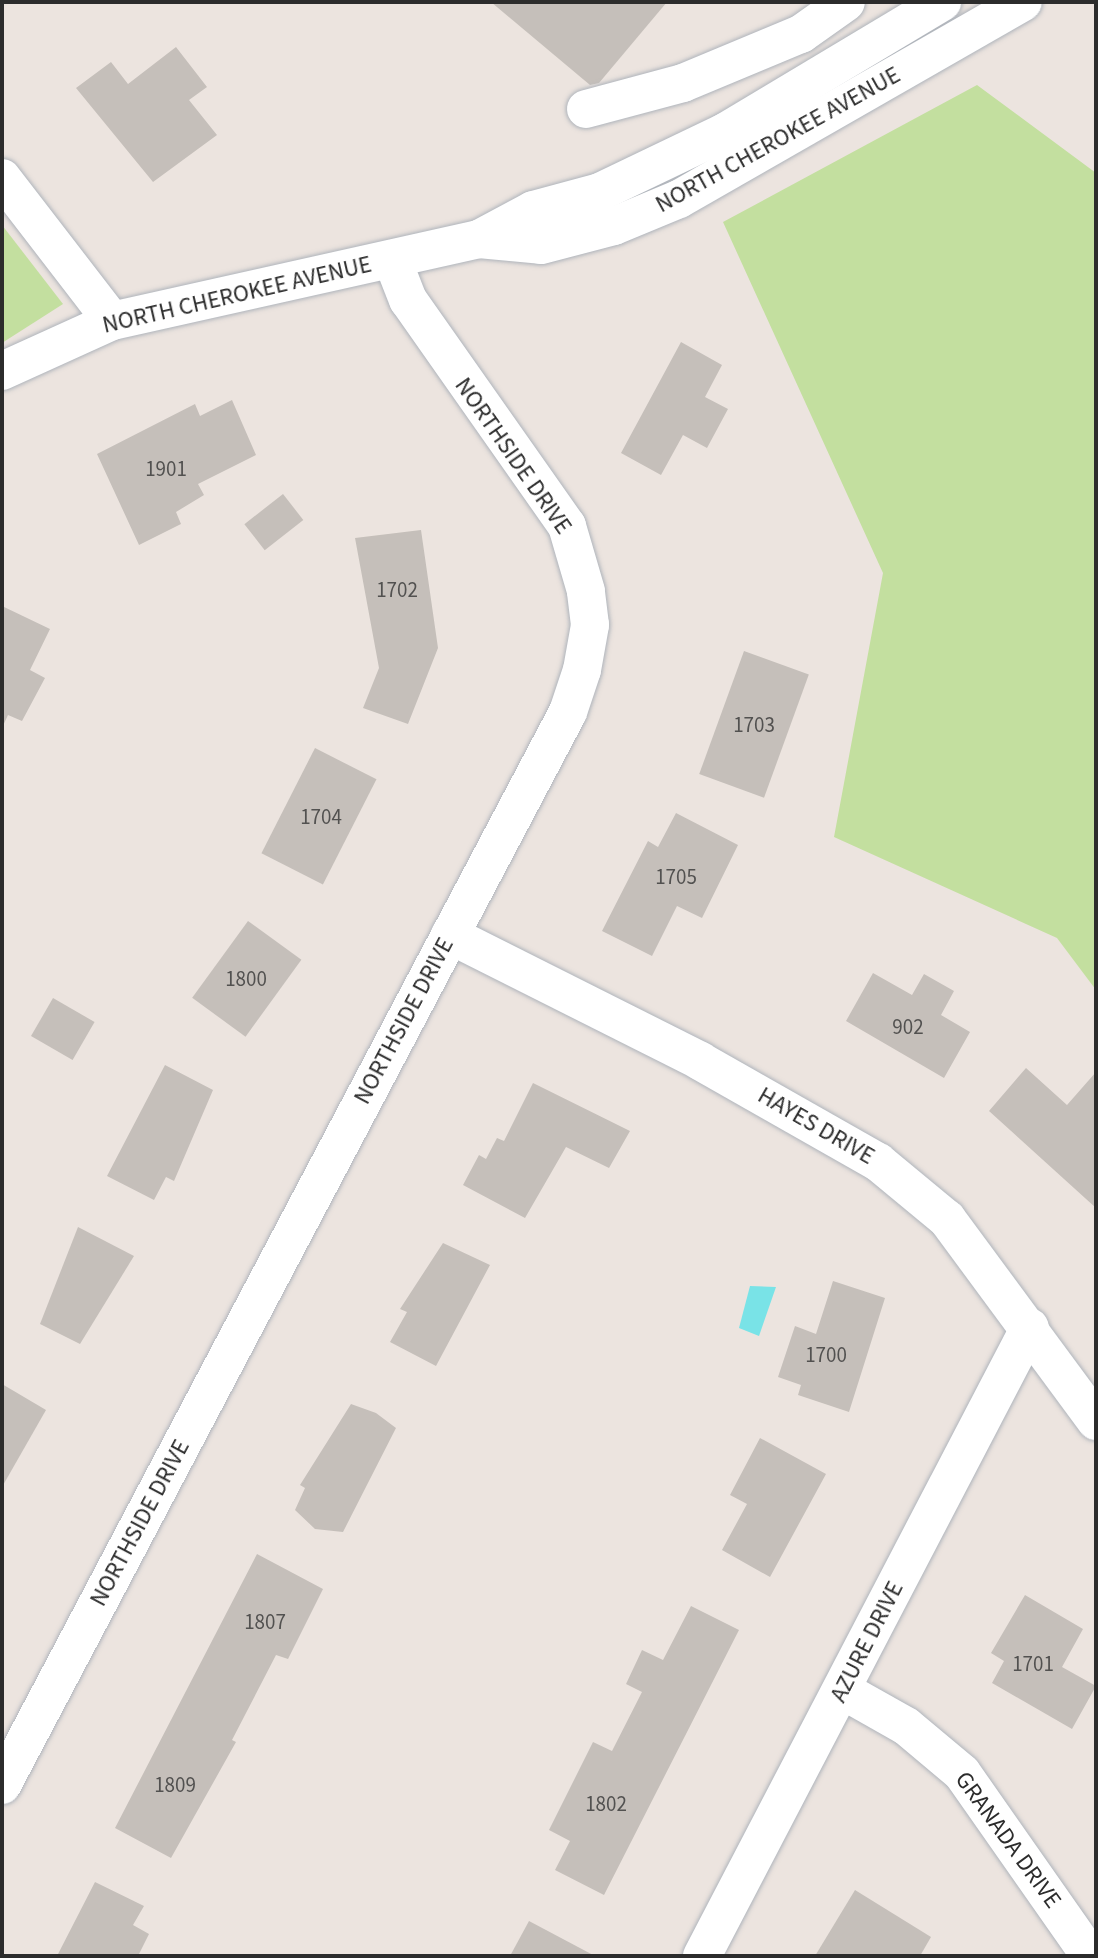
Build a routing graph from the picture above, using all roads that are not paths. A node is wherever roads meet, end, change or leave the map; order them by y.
1 (846, 2) edge
2 (942, 2) edge
3 (1023, 2) edge
4 (586, 109) dead end
5 (2, 178) edge
6 (479, 239) junction
7 (392, 259) junction
8 (111, 321) junction
9 (2, 371) edge
10 (450, 934) junction
11 (1030, 1327) junction
12 (1096, 1421) edge
13 (842, 1690) junction
14 (2, 1785) edge
15 (702, 1956) edge
16 (1090, 1956) edge

1 - 4 street
2 - 6 street, NORTH CHEROKEE AVENUE
3 - 6 street, NORTH CHEROKEE AVENUE
5 - 8 street
6 - 7 street, NORTH CHEROKEE AVENUE
7 - 8 street, NORTH CHEROKEE AVENUE
7 - 10 street, NORTHSIDE DRIVE
8 - 9 street, NORTH CHEROKEE AVENUE
10 - 11 street, HAYES DRIVE
10 - 14 street, NORTHSIDE DRIVE
11 - 12 street, HAYES DRIVE
11 - 13 street, AZURE DRIVE
13 - 15 street, AZURE DRIVE
13 - 16 street, GRANADA DRIVE

